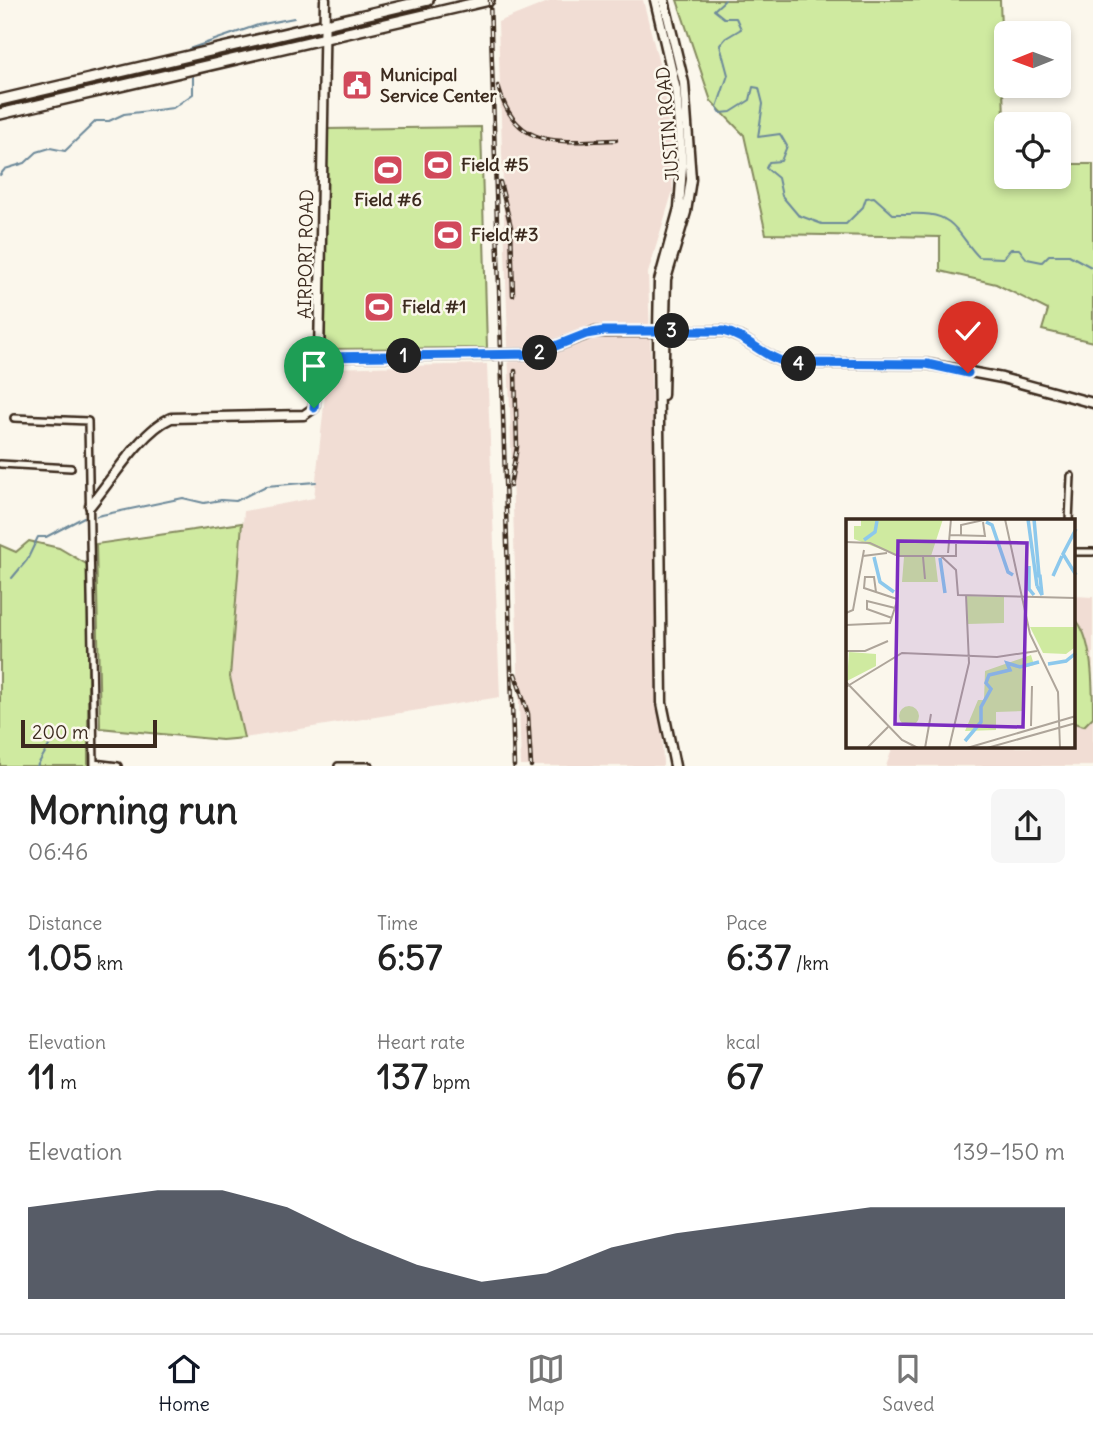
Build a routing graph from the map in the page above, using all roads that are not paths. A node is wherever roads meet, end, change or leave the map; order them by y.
1 (326, 0) edge
2 (428, 0) edge
3 (489, 0) edge
4 (655, 0) edge
5 (664, 0) edge
6 (325, 24) junction
7 (325, 40) junction
8 (65, 85) junction
9 (68, 98) junction
10 (0, 100) edge
11 (0, 114) edge
12 (669, 252) junction
13 (662, 331) junction
14 (319, 357) junction
15 (1093, 403) edge
16 (14, 418) dead end
17 (0, 464) edge
18 (71, 468) dead end
19 (1071, 476) dead end
20 (90, 506) junction
21 (1069, 519) edge
22 (94, 764) edge
23 (118, 766) edge
24 (338, 766) edge
25 (345, 766) edge
26 (370, 766) edge
27 (675, 766) edge

1 - 6 street, AIRPORT ROAD
2 - 6 main road
3 - 7 main road
4 - 12 street, JUSTIN ROAD
5 - 12 street, JUSTIN ROAD
6 - 7 street, AIRPORT ROAD
6 - 8 main road
7 - 9 main road
7 - 14 street, AIRPORT ROAD
8 - 9 main road
8 - 10 main road
9 - 11 main road
12 - 13 street, JUSTIN ROAD
13 - 14 street
13 - 15 street
13 - 27 street, JUSTIN ROAD
14 - 20 street, AIRPORT ROAD
16 - 20 street
17 - 18 street
19 - 21 street
20 - 22 street
22 - 23 street
24 - 25 street
25 - 26 street

